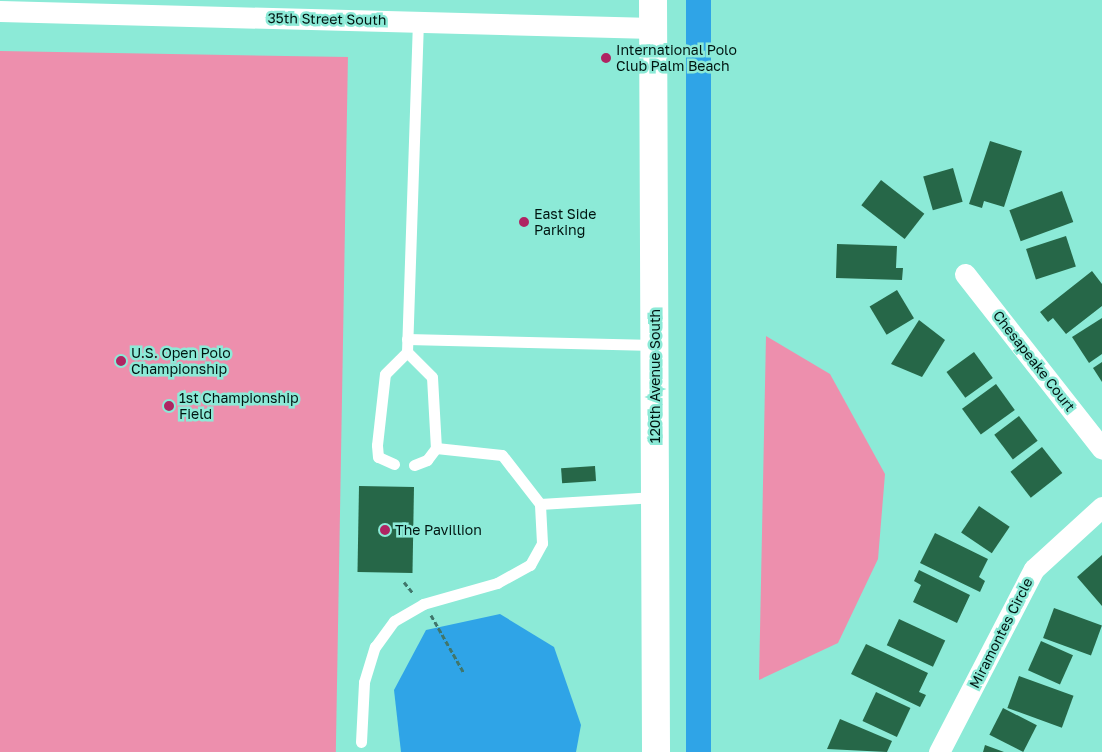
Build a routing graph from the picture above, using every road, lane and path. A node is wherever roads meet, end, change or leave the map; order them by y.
1 (653, 0) edge
2 (0, 11) edge
3 (418, 22) junction
4 (653, 28) junction
5 (965, 274) dead end
6 (407, 338) junction
7 (654, 345) junction
8 (407, 352) junction
9 (436, 448) junction
10 (1102, 449) edge
11 (394, 464) dead end
12 (414, 465) dead end
13 (655, 497) junction
14 (540, 504) junction
15 (1102, 507) edge
16 (432, 616) dead end
17 (464, 674) dead end
18 (361, 742) dead end
19 (656, 752) edge
20 (939, 752) edge

1 - 4 street, 120th Avenue South
2 - 3 street, 35th Street South
3 - 4 street, 35th Street South
3 - 6 lane
4 - 7 street, 120th Avenue South
5 - 10 street, Chesapeake Court
6 - 7 lane
6 - 8 lane
7 - 13 street, 120th Avenue South
8 - 9 lane
8 - 11 lane
9 - 12 lane
9 - 14 lane
13 - 14 lane
13 - 19 street, 120th Avenue South
14 - 18 lane
15 - 20 street, Miramontes Circle
16 - 17 path

